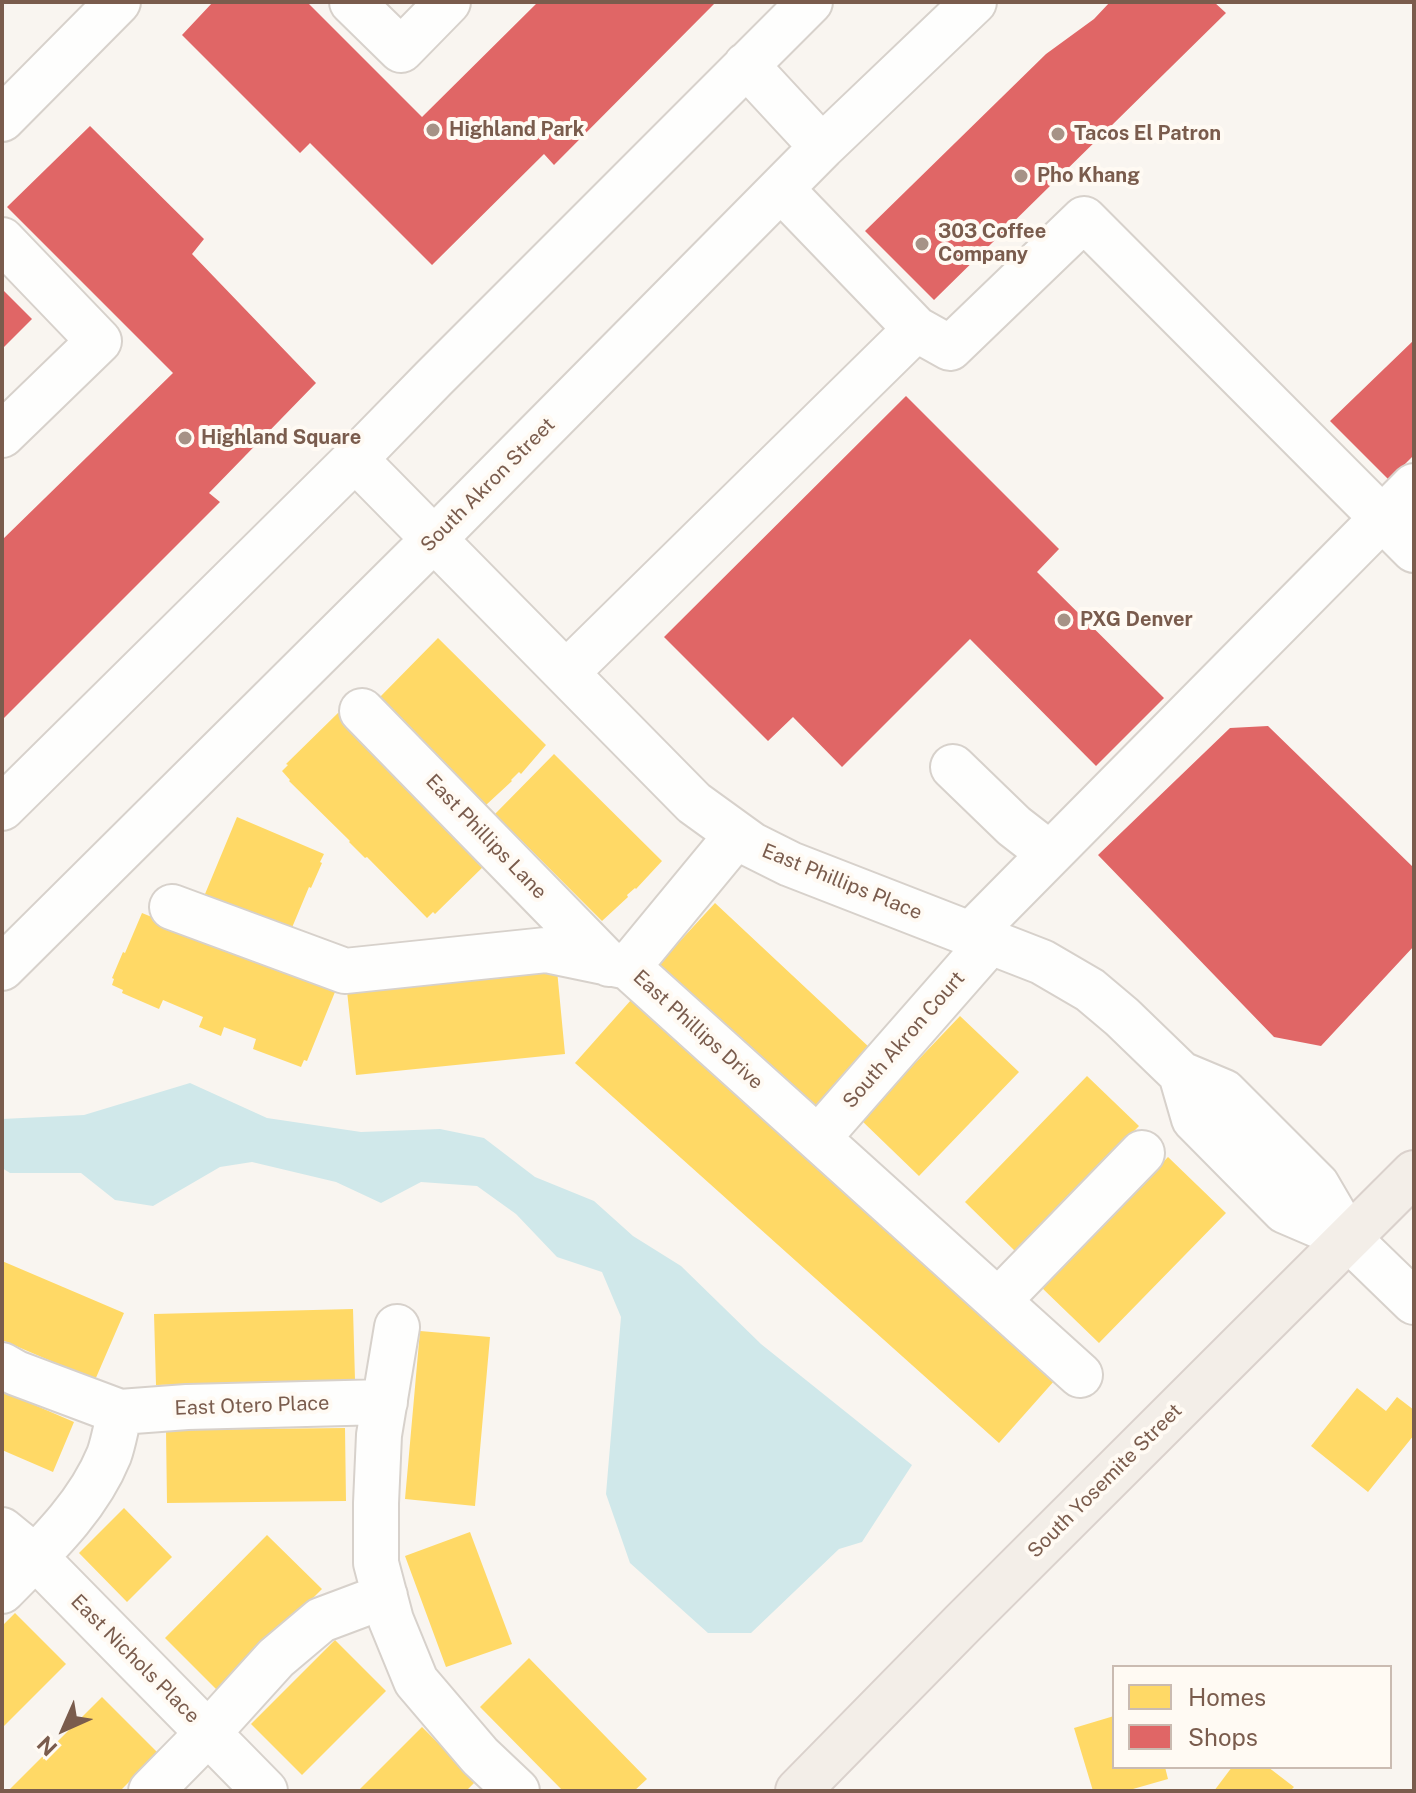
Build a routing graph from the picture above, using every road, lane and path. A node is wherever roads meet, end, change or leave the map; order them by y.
1 (118, 2) edge
2 (352, 2) edge
3 (448, 2) edge
4 (810, 2) edge
5 (974, 2) edge
6 (746, 65) junction
7 (2, 119) edge
8 (822, 147) junction
9 (781, 189) junction
10 (2, 240) edge
11 (916, 329) junction
12 (2, 435) edge
13 (355, 459) junction
14 (1414, 486) edge
15 (1382, 518) junction
16 (433, 540) junction
17 (1414, 550) edge
18 (566, 673) junction
19 (362, 711) dead end
20 (953, 767) dead end
21 (2, 808) edge
22 (737, 835) junction
23 (1050, 854) junction
24 (172, 907) dead end
25 (981, 938) junction
26 (618, 966) junction
27 (2, 968) edge
28 (818, 1138) junction
29 (1142, 1153) dead end
30 (1414, 1173) edge
31 (1348, 1238) junction
32 (998, 1301) junction
33 (1414, 1302) edge
34 (397, 1327) dead end
35 (2, 1365) edge
36 (1080, 1375) dead end
37 (385, 1402) junction
38 (120, 1412) junction
39 (18, 1544) edge
40 (2, 1591) edge
41 (385, 1596) junction
42 (208, 1733) junction
43 (506, 1787) edge
44 (151, 1791) edge
45 (265, 1791) edge
46 (798, 1791) edge

1 - 7 street
2 - 3 street
4 - 6 street
5 - 8 street, South Akron Street
6 - 8 street
6 - 13 street
8 - 9 street, South Akron Street
9 - 11 street
9 - 16 street, South Akron Street
10 - 12 street
11 - 15 street
11 - 18 street
13 - 16 street, East Phillips Place
13 - 21 street
14 - 15 street, South Akron Court
15 - 17 street
15 - 23 street, South Akron Court
16 - 18 street, East Phillips Place
16 - 27 street, South Akron Street
18 - 22 street, East Phillips Place
19 - 26 street, East Phillips Lane
20 - 23 street
22 - 25 street, East Phillips Place
22 - 26 street
23 - 25 street, South Akron Court
24 - 26 street, East Phillips Drive
25 - 28 street, South Akron Court
25 - 31 street, East Phillips Place
26 - 28 street, East Phillips Drive
28 - 32 street, East Phillips Drive
29 - 32 street
30 - 31 main road, South Yosemite Street
31 - 33 street, East Phillips Place
31 - 46 main road, South Yosemite Street
32 - 36 street, East Phillips Drive
34 - 37 street
35 - 38 street, East Otero Place
37 - 38 street, East Otero Place
37 - 41 street
38 - 39 street
39 - 40 street
39 - 42 street, East Nichols Place
41 - 42 street
41 - 43 street
42 - 44 street
42 - 45 street, East Nichols Place

